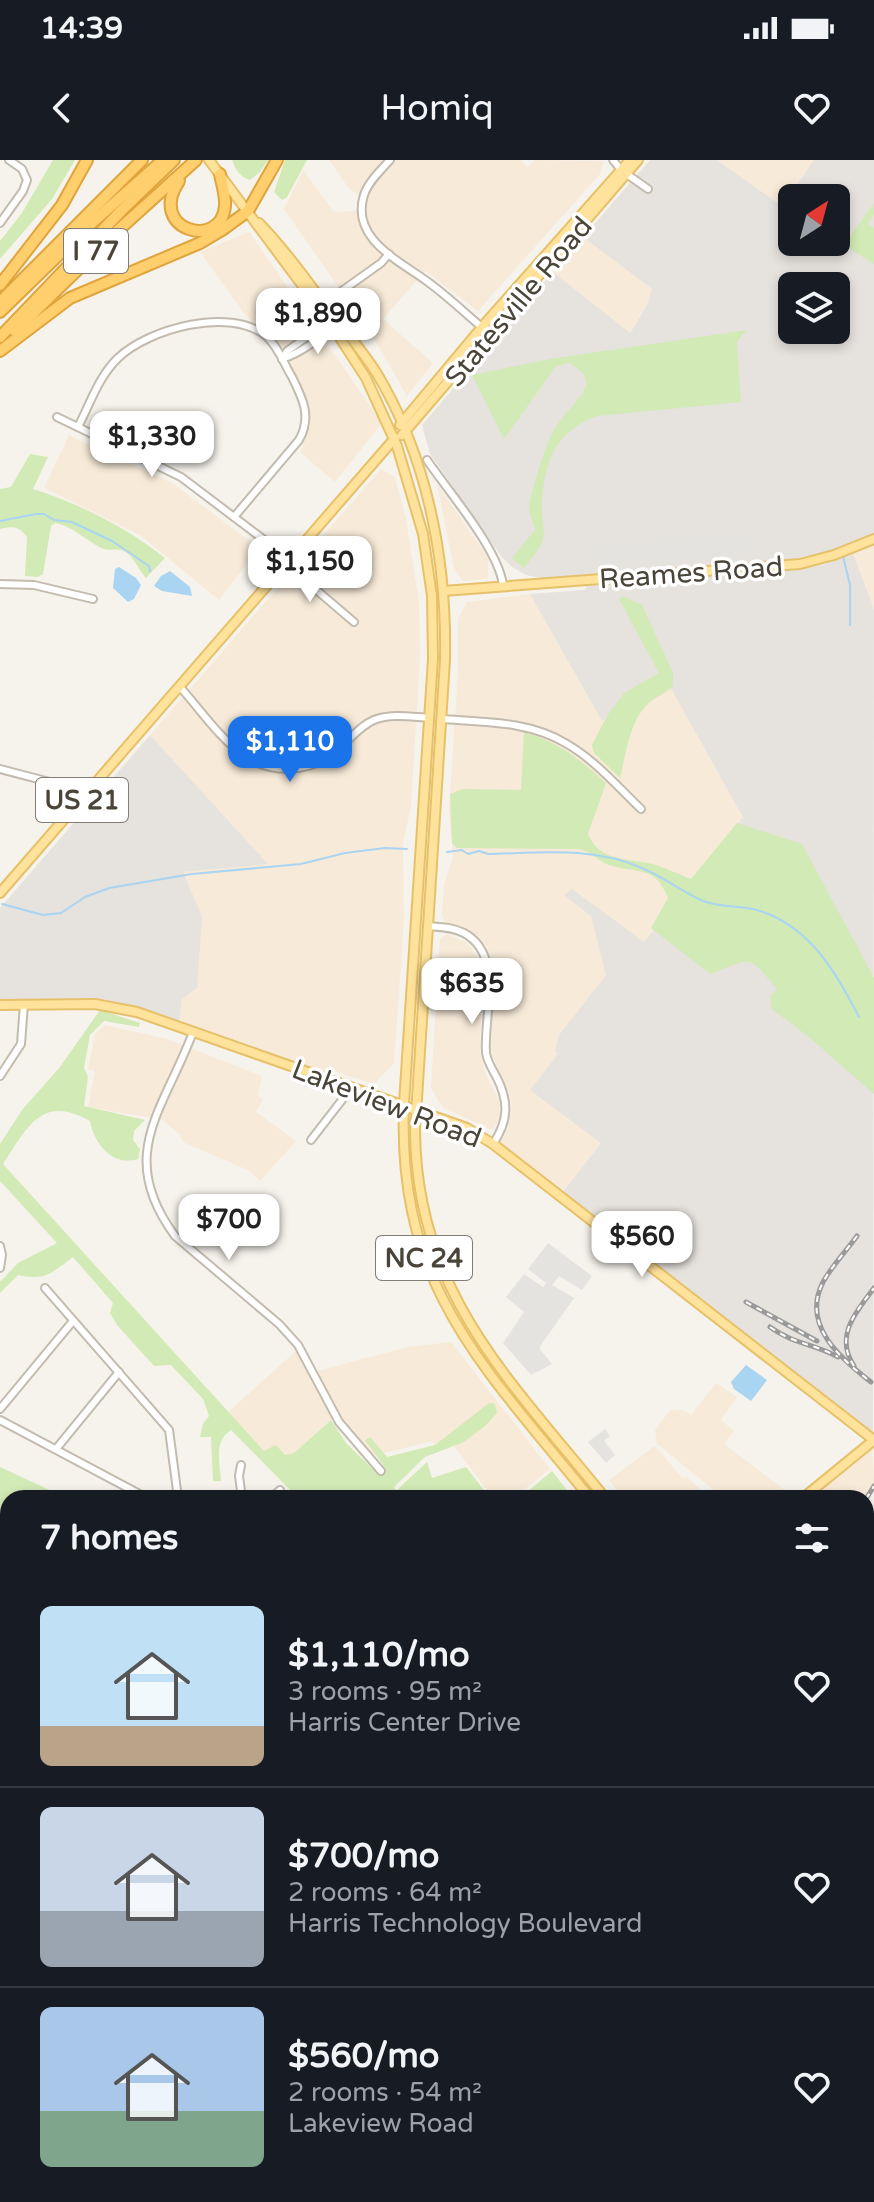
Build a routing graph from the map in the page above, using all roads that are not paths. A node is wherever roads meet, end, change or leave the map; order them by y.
1 (9, 160) edge
2 (87, 160) edge
3 (142, 160) edge
4 (163, 160) edge
5 (174, 160) edge
6 (277, 160) edge
7 (390, 160) edge
8 (613, 160) edge
9 (630, 160) edge
10 (638, 160) edge
11 (193, 163) edge
12 (214, 167) edge
13 (624, 172) junction
14 (648, 189) dead end
15 (248, 211) junction
16 (0, 223) edge
17 (389, 254) junction
18 (525, 279) junction
19 (0, 285) edge
20 (522, 295) junction
21 (0, 302) edge
22 (325, 303) junction
23 (511, 308) junction
24 (0, 312) edge
25 (331, 324) junction
26 (486, 330) junction
27 (0, 337) edge
28 (0, 349) edge
29 (282, 359) junction
30 (57, 417) dead end
31 (401, 423) junction
32 (78, 427) junction
33 (406, 433) junction
34 (394, 439) junction
35 (427, 460) dead end
36 (416, 503) junction
37 (234, 517) junction
38 (874, 539) edge
39 (287, 564) junction
40 (0, 584) edge
41 (503, 586) junction
42 (443, 591) junction
43 (93, 599) dead end
44 (354, 622) dead end
45 (180, 687) junction
46 (430, 718) junction
47 (442, 719) junction
48 (0, 769) edge
49 (88, 792) junction
50 (641, 809) dead end
51 (0, 893) edge
52 (428, 926) junction
53 (24, 1004) junction
54 (0, 1005) edge
55 (193, 1032) junction
56 (0, 1076) edge
57 (352, 1087) junction
58 (404, 1104) junction
59 (416, 1108) junction
60 (311, 1140) dead end
61 (493, 1144) junction
62 (0, 1246) edge
63 (420, 1248) junction
64 (0, 1268) edge
65 (45, 1288) dead end
66 (466, 1319) junction
67 (73, 1321) junction
68 (453, 1322) junction
69 (119, 1372) junction
70 (514, 1384) junction
71 (0, 1409) edge
72 (0, 1420) edge
73 (874, 1440) edge
74 (56, 1449) junction
75 (241, 1465) dead end
76 (381, 1471) dead end
77 (132, 1490) edge
78 (177, 1490) edge
79 (241, 1490) edge
80 (584, 1490) edge
81 (599, 1490) edge
82 (813, 1490) edge

1 - 16 street
2 - 19 highway
3 - 21 highway, I 77
4 - 24 highway, I 77
5 - 27 highway, I 77
6 - 15 highway
7 - 17 street
8 - 13 street
9 - 13 main road, Statesville Road / US 21
10 - 13 main road, Statesville Road / US 21
11 - 12 highway
11 - 28 highway, I 77
12 - 15 main road, NC 24
13 - 14 street
13 - 18 main road, Statesville Road / US 21
13 - 20 main road, Statesville Road / US 21
15 - 22 main road, NC 24
15 - 25 main road, NC 24
15 - 28 highway
17 - 22 street
17 - 26 street
18 - 20 main road
18 - 23 main road
18 - 26 main road, Statesville Road / US 21
20 - 23 main road, Statesville Road / US 21
22 - 31 main road, NC 24
23 - 26 main road, Statesville Road / US 21
25 - 29 street
25 - 34 main road, NC 24
26 - 31 main road, Statesville Road / US 21
26 - 33 main road, Statesville Road / US 21
29 - 32 street
29 - 37 street
30 - 32 street
31 - 33 main road, NC 24
31 - 34 main road, Statesville Road / US 21
32 - 37 street
33 - 34 main road, Statesville Road / US 21
33 - 42 main road, NC 24
34 - 36 main road, NC 24
34 - 39 main road, Statesville Road / US 21
35 - 41 street
36 - 42 main road
36 - 46 main road, NC 24
37 - 39 street
38 - 41 main road, Reames Road
39 - 44 street
39 - 45 main road, Statesville Road / US 21
40 - 43 street
41 - 42 main road, Reames Road
42 - 47 main road, NC 24
45 - 46 street
45 - 49 main road, Statesville Road / US 21
46 - 58 main road, NC 24
47 - 50 street
47 - 52 main road, NC 24
48 - 49 street
49 - 51 main road, Statesville Road / US 21
52 - 59 main road, NC 24
52 - 61 street
53 - 54 main road, Lakeview Road
53 - 55 main road, Lakeview Road
53 - 56 street
55 - 57 main road, Lakeview Road
55 - 76 street
57 - 58 main road, Lakeview Road
57 - 60 street
58 - 59 main road, Lakeview Road
58 - 63 main road, NC 24
59 - 61 main road, Lakeview Road
59 - 66 main road, NC 24
61 - 73 main road, Lakeview Road
62 - 64 street
63 - 66 main road
63 - 68 main road, NC 24
65 - 67 street
66 - 70 main road, NC 24
67 - 69 street
67 - 71 street
68 - 70 main road
68 - 80 main road, NC 24
69 - 74 street
69 - 78 street
70 - 81 main road, NC 24
72 - 74 street
73 - 82 main road
74 - 77 street
75 - 79 street

